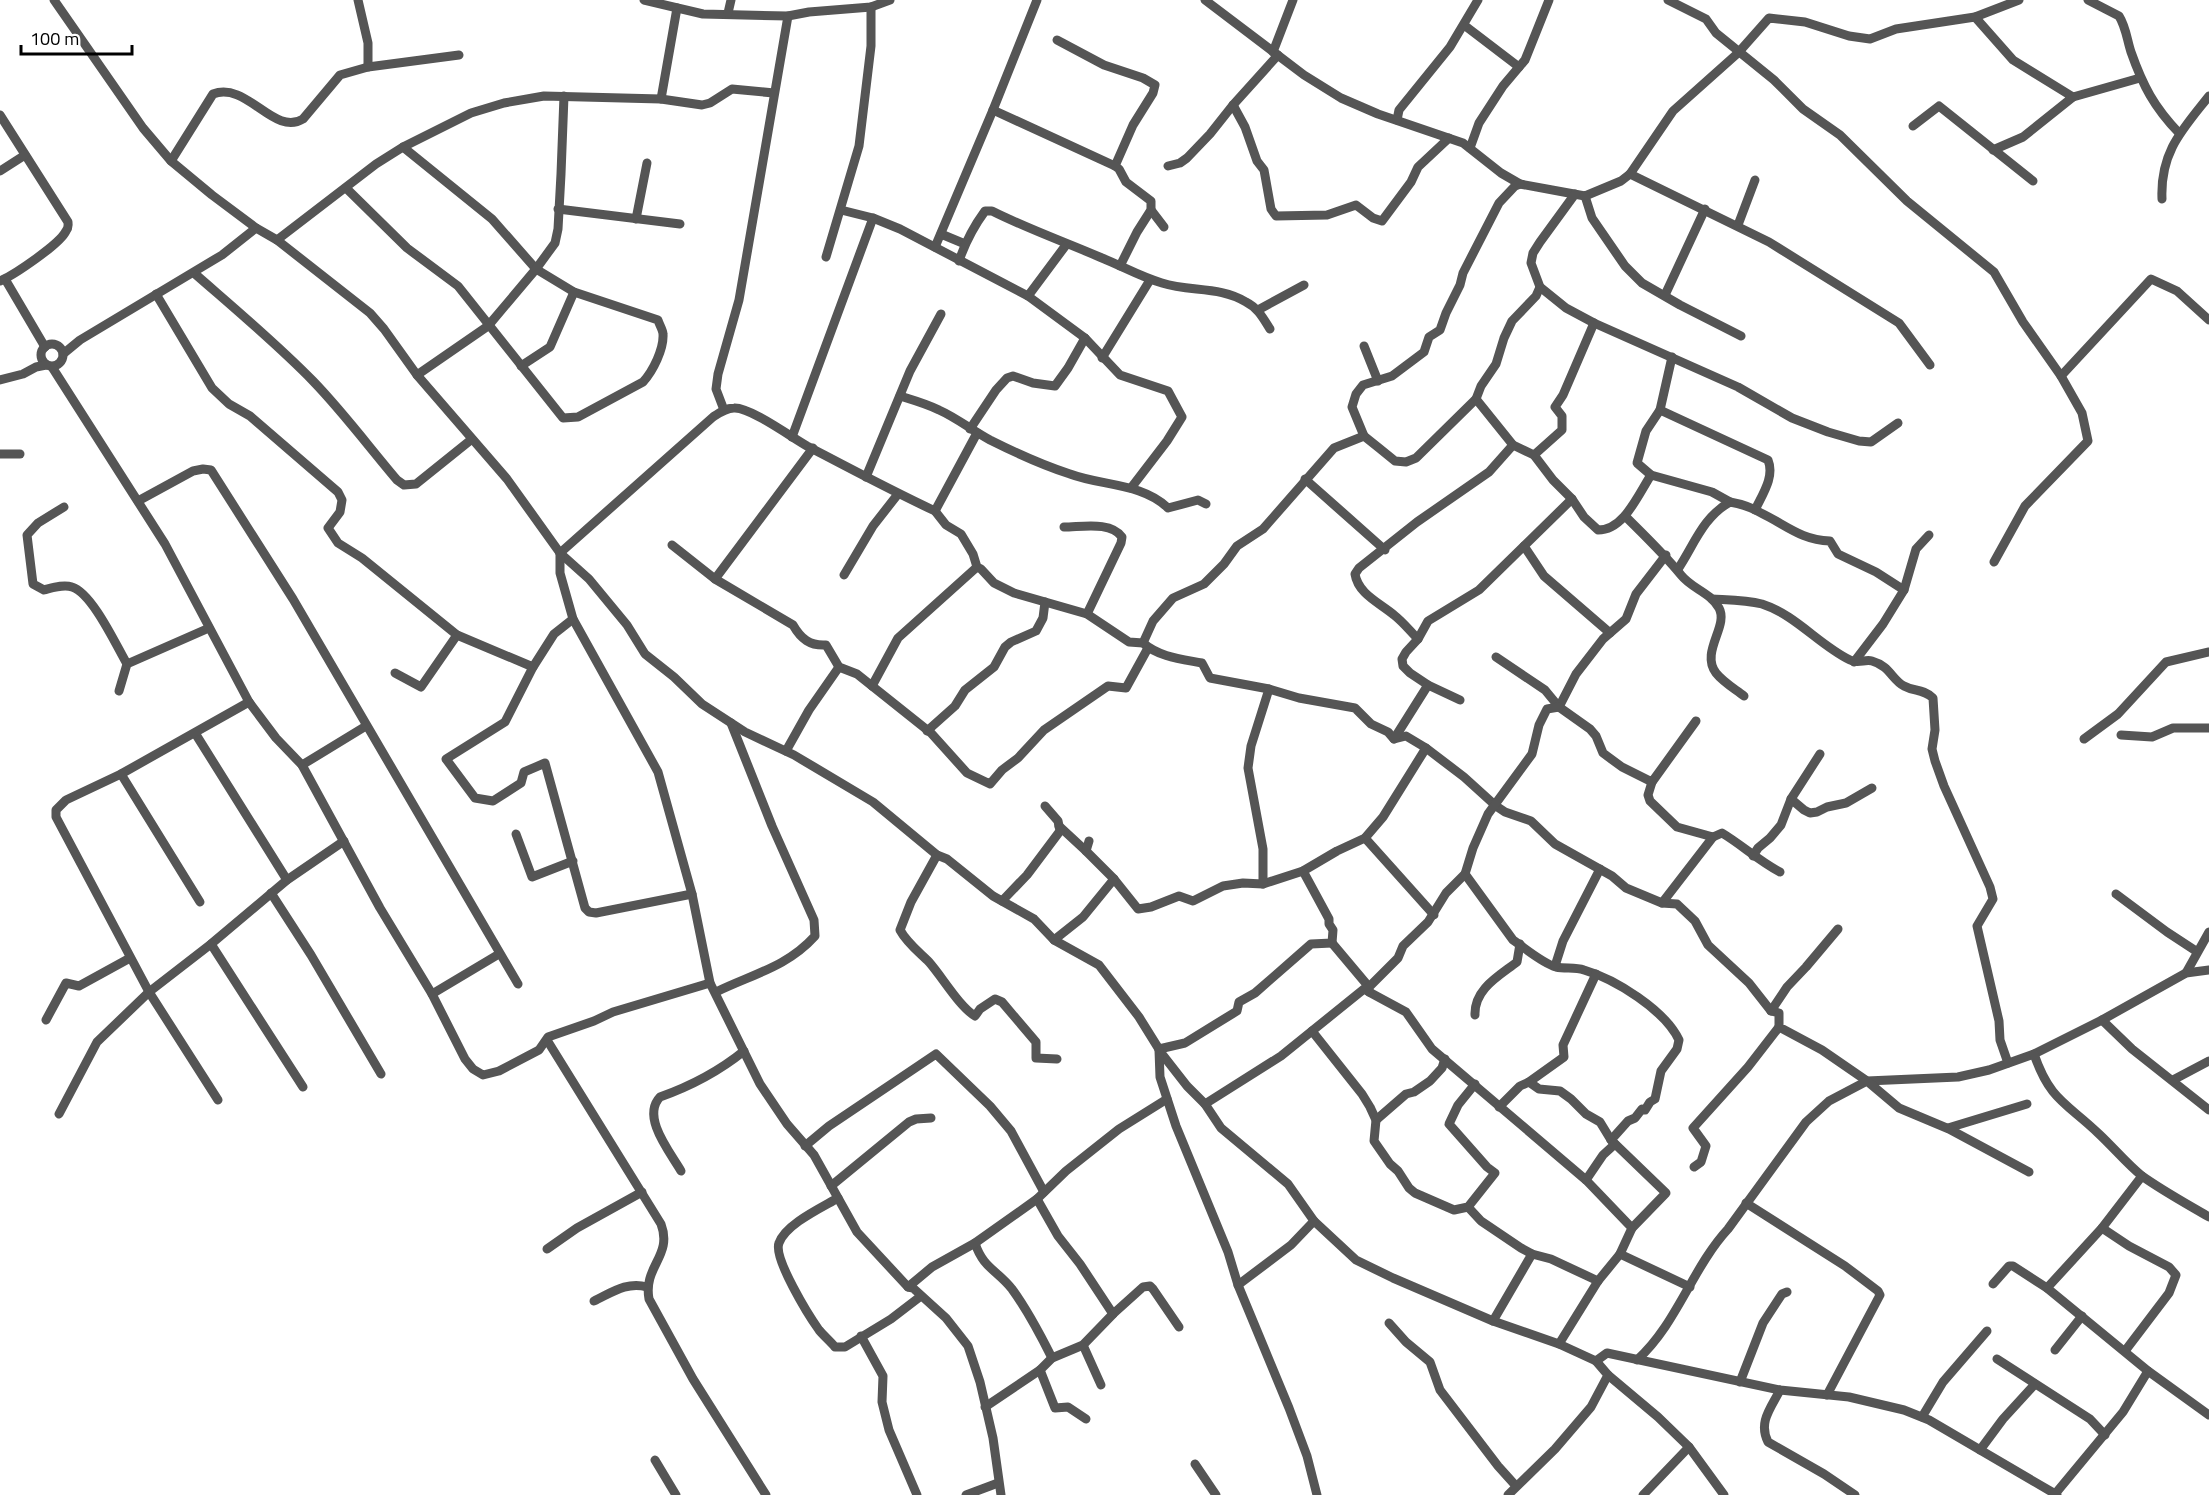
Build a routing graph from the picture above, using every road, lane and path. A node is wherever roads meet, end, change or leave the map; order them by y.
1 (54, 0) edge
2 (358, 0) edge
3 (644, 0) edge
4 (731, 0) edge
5 (890, 0) edge
6 (1037, 0) edge
7 (1205, 0) edge
8 (1293, 0) edge
9 (1549, 0) edge
10 (1668, 0) edge
11 (2019, 0) edge
12 (2088, 0) edge
13 (1475, 1) edge
14 (833, 5) edge
15 (871, 7) junction
16 (677, 8) junction
17 (728, 13) junction
18 (788, 16) junction
19 (1975, 17) junction
20 (1464, 26) junction
21 (1057, 40) dead end
22 (1738, 52) junction
23 (1275, 53) junction
24 (459, 55) dead end
25 (368, 67) junction
26 (1519, 67) junction
27 (2140, 78) junction
28 (774, 93) junction
29 (564, 96) junction
30 (2209, 96) edge
31 (2073, 97) junction
32 (661, 99) junction
33 (1233, 105) junction
34 (993, 111) junction
35 (0, 115) edge
36 (1397, 120) junction
37 (1913, 126) dead end
38 (2179, 133) junction
39 (1449, 138) junction
40 (403, 147) junction
41 (1470, 148) junction
42 (1993, 150) junction
43 (25, 155) junction
44 (171, 161) junction
45 (647, 163) dead end
46 (1115, 166) junction
47 (1168, 166) dead end
48 (0, 171) edge
49 (1630, 174) junction
50 (1755, 180) dead end
51 (2033, 181) dead end
52 (1520, 184) junction
53 (346, 188) junction
54 (1580, 195) junction
55 (2162, 199) dead end
56 (558, 209) junction
57 (1705, 209) junction
58 (842, 210) junction
59 (1151, 210) junction
60 (873, 218) junction
61 (636, 219) junction
62 (680, 224) dead end
63 (1738, 225) junction
64 (1164, 227) dead end
65 (256, 228) junction
66 (941, 234) junction
67 (277, 240) junction
68 (965, 244) junction
69 (1066, 245) junction
70 (935, 247) junction
71 (826, 257) dead end
72 (958, 261) junction
73 (1120, 266) junction
74 (536, 269) junction
75 (194, 273) junction
76 (2, 280) edge
77 (1150, 280) junction
78 (1304, 285) dead end
79 (1540, 287) junction
80 (574, 292) junction
81 (156, 294) junction
82 (1665, 295) junction
83 (1028, 296) junction
84 (1258, 310) junction
85 (941, 314) dead end
86 (2209, 320) edge
87 (1594, 323) junction
88 (488, 326) junction
89 (1270, 329) dead end
90 (1741, 336) dead end
91 (1085, 338) junction
92 (80, 340) junction
93 (56, 345) junction
94 (1364, 346) dead end
95 (45, 347) junction
96 (1672, 357) junction
97 (1102, 358) junction
98 (50, 362) junction
99 (1930, 365) dead end
100 (521, 366) junction
101 (417, 375) junction
102 (2061, 376) junction
103 (0, 380) edge
104 (1377, 381) junction
105 (900, 396) junction
106 (1476, 399) junction
107 (724, 410) junction
108 (1660, 410) junction
109 (1898, 423) dead end
110 (973, 431) junction
111 (792, 436) junction
112 (1364, 436) junction
113 (472, 439) junction
114 (1513, 445) junction
115 (813, 448) junction
116 (0, 454) edge
117 (20, 454) dead end
118 (1534, 455) junction
119 (1651, 475) junction
120 (867, 477) junction
121 (1305, 479) junction
122 (1131, 488) junction
123 (898, 494) junction
124 (1572, 499) junction
125 (138, 501) junction
126 (1730, 502) junction
127 (1206, 504) dead end
128 (64, 507) dead end
129 (1755, 510) junction
130 (935, 511) junction
131 (1625, 516) junction
132 (1064, 527) dead end
133 (1929, 535) dead end
134 (672, 546) dead end
135 (1524, 546) junction
136 (1385, 550) junction
137 (560, 553) junction
138 (1666, 555) junction
139 (1994, 562) dead end
140 (977, 567) junction
141 (1678, 569) junction
142 (844, 574) dead end
143 (715, 579) junction
144 (1904, 590) junction
145 (1712, 599) junction
146 (1045, 602) junction
147 (1087, 614) junction
148 (573, 619) junction
149 (209, 628) junction
150 (1610, 633) junction
151 (457, 636) junction
152 (1418, 639) junction
153 (1146, 645) junction
154 (2209, 652) edge
155 (1496, 657) dead end
156 (1854, 662) junction
157 (128, 664) junction
158 (533, 667) junction
159 (839, 667) junction
160 (395, 673) dead end
161 (1428, 685) junction
162 (872, 686) junction
163 (1269, 689) junction
164 (119, 691) dead end
165 (1744, 696) dead end
166 (1460, 700) dead end
167 (249, 702) junction
168 (1558, 706) junction
169 (1696, 721) dead end
170 (731, 723) junction
171 (366, 726) junction
172 (2209, 728) edge
173 (927, 731) junction
174 (195, 733) junction
175 (2121, 735) dead end
176 (1394, 739) junction
177 (2084, 739) dead end
178 (1426, 748) junction
179 (786, 751) junction
180 (1820, 754) dead end
181 (302, 765) junction
182 (121, 774) junction
183 (1652, 782) junction
184 (1872, 788) dead end
185 (1791, 799) junction
186 (1045, 806) dead end
187 (1496, 806) junction
188 (1059, 826) junction
189 (516, 834) dead end
190 (1713, 837) junction
191 (1365, 838) junction
192 (344, 841) junction
193 (1089, 841) dead end
194 (1086, 851) junction
195 (937, 855) junction
196 (1753, 856) junction
197 (573, 861) junction
198 (1600, 869) junction
199 (1303, 871) junction
200 (1780, 872) dead end
201 (1465, 874) junction
202 (1114, 879) junction
203 (287, 880) junction
204 (1263, 884) junction
205 (271, 893) junction
206 (692, 894) junction
207 (2116, 894) dead end
208 (1002, 901) junction
209 (200, 902) dead end
210 (1662, 903) junction
211 (1434, 915) junction
212 (1838, 929) dead end
213 (2209, 932) edge
214 (1054, 940) junction
215 (1332, 943) junction
216 (212, 944) junction
217 (1520, 944) junction
218 (2196, 951) junction
219 (499, 954) junction
220 (130, 958) junction
221 (1555, 966) junction
222 (2209, 970) edge
223 (2186, 973) junction
224 (1596, 974) junction
225 (710, 982) junction
226 (518, 984) dead end
227 (1369, 990) junction
228 (149, 992) junction
229 (716, 992) junction
230 (432, 994) junction
231 (1771, 1011) junction
232 (1475, 1015) dead end
233 (46, 1020) dead end
234 (2102, 1020) junction
235 (1779, 1027) junction
236 (1312, 1031) junction
237 (547, 1040) junction
238 (1160, 1050) junction
239 (744, 1051) junction
240 (2034, 1054) junction
241 (1057, 1059) dead end
242 (1445, 1059) junction
243 (2209, 1061) edge
244 (2008, 1063) junction
245 (381, 1074) dead end
246 (2173, 1080) junction
247 (1867, 1081) junction
248 (1529, 1082) junction
249 (1475, 1084) junction
250 (303, 1087) dead end
251 (1167, 1099) junction
252 (218, 1100) dead end
253 (1205, 1104) junction
254 (2027, 1104) dead end
255 (1499, 1107) junction
256 (2209, 1110) edge
257 (59, 1114) dead end
258 (931, 1118) dead end
259 (1376, 1120) junction
260 (1948, 1128) junction
261 (1613, 1142) junction
262 (805, 1146) junction
263 (1694, 1167) dead end
264 (681, 1171) dead end
265 (2029, 1172) dead end
266 (2142, 1176) junction
267 (1586, 1180) junction
268 (831, 1186) junction
269 (642, 1192) junction
270 (1041, 1196) junction
271 (838, 1198) junction
272 (1746, 1203) junction
273 (1468, 1207) junction
274 (2209, 1217) edge
275 (1314, 1221) junction
276 (1632, 1228) junction
277 (2102, 1228) junction
278 (975, 1243) junction
279 (547, 1250) dead end
280 (1532, 1254) junction
281 (1620, 1254) junction
282 (1598, 1281) junction
283 (1993, 1284) dead end
284 (1238, 1285) junction
285 (647, 1287) junction
286 (908, 1287) junction
287 (1690, 1287) junction
288 (2047, 1288) junction
289 (1787, 1293) dead end
290 (921, 1296) junction
291 (594, 1301) dead end
292 (1113, 1314) junction
293 (2082, 1316) junction
294 (1493, 1321) junction
295 (1389, 1323) dead end
296 (1179, 1327) dead end
297 (1987, 1331) dead end
298 (861, 1336) junction
299 (1558, 1344) junction
300 (1083, 1345) junction
301 (2055, 1350) dead end
302 (2126, 1351) junction
303 (1052, 1358) junction
304 (1997, 1359) dead end
305 (1637, 1360) junction
306 (1596, 1361) junction
307 (1040, 1370) junction
308 (2148, 1371) junction
309 (1608, 1375) junction
310 (1740, 1382) junction
311 (2035, 1384) junction
312 (1101, 1385) dead end
313 (1780, 1390) junction
314 (1827, 1395) junction
315 (985, 1407) junction
316 (2209, 1415) edge
317 (1922, 1417) junction
318 (1086, 1419) dead end
319 (2105, 1435) junction
320 (1689, 1447) junction
321 (1980, 1450) junction
322 (655, 1460) dead end
323 (1195, 1464) dead end
324 (998, 1483) junction
325 (1516, 1486) junction
326 (765, 1492) edge
327 (2056, 1494) edge
328 (676, 1495) edge
329 (753, 1495) edge
330 (917, 1495) edge
331 (966, 1495) edge
332 (1001, 1495) edge
333 (1216, 1495) edge
334 (1317, 1495) edge
335 (1508, 1495) edge
336 (1643, 1495) edge
337 (1724, 1495) edge
338 (1855, 1495) edge

1 - 44 street
2 - 25 street
3 - 16 street
4 - 17 street
5 - 15 street
6 - 34 street
7 - 23 street
8 - 23 street
9 - 26 street
10 - 22 street
11 - 19 street
12 - 27 street
13 - 20 street
14 - 15 street
14 - 18 street
15 - 58 street
16 - 17 street
16 - 32 street
17 - 18 street
18 - 28 street
19 - 22 street
19 - 31 street
20 - 26 street
20 - 36 street
21 - 46 street
22 - 49 street
22 - 102 street
23 - 33 street
23 - 36 street
24 - 25 street
25 - 44 street
26 - 41 street
27 - 31 street
27 - 38 street
28 - 32 street
28 - 107 street
29 - 32 street
29 - 40 street
29 - 56 street
30 - 38 street
31 - 42 street
33 - 39 street
33 - 47 street
34 - 46 street
34 - 66 street
35 - 43 street
36 - 39 street
37 - 42 street
38 - 55 street
39 - 41 street
40 - 53 street
40 - 74 street
41 - 52 street
42 - 51 street
43 - 48 street
43 - 76 street
44 - 65 street
45 - 61 street
46 - 59 street
49 - 54 street
49 - 57 street
50 - 63 street
52 - 54 street
52 - 104 street
53 - 67 street
53 - 88 street
54 - 79 street
54 - 82 street
56 - 61 street
56 - 74 street
57 - 63 street
57 - 82 street
58 - 60 street
58 - 71 street
59 - 64 street
59 - 73 street
60 - 70 street
60 - 111 street
61 - 62 street
63 - 99 street
65 - 67 street
65 - 75 street
66 - 68 street
66 - 70 street
67 - 101 street
68 - 69 street
68 - 72 street
69 - 73 street
69 - 83 street
70 - 72 street
72 - 83 street
73 - 77 street
74 - 80 street
74 - 88 street
75 - 81 street
75 - 113 street
76 - 95 street
77 - 84 street
77 - 97 street
78 - 84 street
79 - 87 street
79 - 106 street
80 - 100 street
80 - 100 street
81 - 92 street
81 - 151 street
82 - 90 street
83 - 91 street
84 - 89 street
85 - 105 street
86 - 102 street
87 - 96 street
87 - 118 street
88 - 100 street
88 - 101 street
91 - 97 street
91 - 110 street
92 - 93 street
92 - 98 street
93 - 95 street
93 - 98 street
94 - 104 street
95 - 98 street
96 - 108 street
96 - 109 street
97 - 122 street
98 - 103 street
98 - 125 street
101 - 113 street
102 - 139 street
104 - 112 street
105 - 110 street
105 - 120 street
106 - 112 street
106 - 114 street
107 - 111 street
107 - 137 street
108 - 119 street
108 - 129 street
110 - 122 street
110 - 130 street
111 - 115 street
112 - 121 street
113 - 137 street
114 - 118 street
114 - 136 street
115 - 120 street
115 - 143 street
116 - 117 street
118 - 124 street
119 - 126 street
119 - 131 street
120 - 123 street
121 - 136 street
121 - 153 street
122 - 127 street
123 - 130 street
123 - 142 street
124 - 131 street
124 - 135 street
125 - 149 street
125 - 171 street
126 - 129 street
126 - 141 street
128 - 157 street
129 - 144 street
130 - 140 street
131 - 138 street
132 - 147 street
133 - 144 street
134 - 143 street
135 - 150 street
135 - 152 street
136 - 152 street
137 - 148 street
137 - 170 street
138 - 141 street
138 - 150 street
140 - 146 street
140 - 162 street
141 - 145 street
143 - 159 street
144 - 156 street
145 - 156 street
145 - 165 street
146 - 147 street
146 - 173 street
147 - 153 street
148 - 158 street
148 - 206 street
149 - 157 street
149 - 167 street
150 - 168 street
151 - 158 street
151 - 160 street
152 - 161 street
153 - 163 street
153 - 173 street
154 - 177 street
155 - 168 street
156 - 244 street
157 - 164 street
158 - 197 street
159 - 162 street
159 - 179 street
161 - 166 street
161 - 176 street
162 - 173 street
163 - 176 street
163 - 204 street
167 - 174 street
167 - 181 street
168 - 183 street
168 - 187 street
169 - 183 street
170 - 179 street
170 - 229 street
171 - 181 street
171 - 219 street
172 - 175 street
174 - 182 street
174 - 203 street
176 - 178 street
178 - 187 street
178 - 191 street
179 - 195 street
180 - 185 street
181 - 192 street
182 - 209 street
182 - 220 street
183 - 190 street
184 - 185 street
185 - 196 street
186 - 188 street
187 - 198 street
187 - 201 street
188 - 194 street
188 - 208 street
189 - 197 street
190 - 196 street
190 - 210 street
191 - 199 street
191 - 211 street
192 - 203 street
192 - 230 street
193 - 194 street
194 - 202 street
195 - 208 street
195 - 241 street
196 - 200 street
197 - 206 street
198 - 210 street
198 - 221 street
199 - 204 street
199 - 215 street
201 - 211 street
201 - 217 street
202 - 204 street
202 - 214 street
203 - 205 street
205 - 216 street
205 - 245 street
206 - 225 street
207 - 218 street
208 - 214 street
210 - 231 street
211 - 227 street
212 - 231 street
213 - 218 street
214 - 238 street
215 - 227 street
215 - 238 street
216 - 228 street
216 - 250 street
217 - 221 street
217 - 232 street
218 - 223 street
219 - 226 street
219 - 230 street
220 - 228 street
220 - 233 street
221 - 224 street
222 - 223 street
223 - 234 street
224 - 248 street
224 - 261 street
225 - 229 street
225 - 237 street
227 - 236 street
227 - 242 street
228 - 252 street
228 - 257 street
229 - 239 street
230 - 237 street
231 - 235 street
234 - 240 street
234 - 246 street
235 - 247 street
235 - 263 street
236 - 253 street
236 - 259 street
237 - 269 street
238 - 251 street
238 - 253 street
239 - 262 street
239 - 264 street
240 - 244 street
240 - 266 street
242 - 249 street
242 - 259 street
243 - 246 street
244 - 247 street
246 - 256 street
247 - 260 street
247 - 272 street
248 - 255 street
248 - 261 street
249 - 255 street
249 - 273 street
251 - 270 street
251 - 284 street
253 - 275 street
254 - 260 street
255 - 267 street
258 - 268 street
259 - 273 street
260 - 265 street
261 - 267 street
261 - 276 street
262 - 268 street
262 - 270 street
266 - 274 street
266 - 277 street
267 - 276 street
268 - 271 street
269 - 279 street
269 - 285 street
270 - 278 street
270 - 292 street
271 - 286 street
271 - 298 street
272 - 287 street
272 - 314 street
273 - 280 street
275 - 284 street
275 - 294 street
276 - 281 street
277 - 288 street
277 - 302 street
278 - 286 street
278 - 303 street
280 - 282 street
280 - 294 street
281 - 282 street
281 - 287 street
282 - 299 street
283 - 288 street
284 - 334 street
285 - 291 street
285 - 326 street
286 - 290 street
287 - 305 street
288 - 293 street
289 - 310 street
290 - 298 street
290 - 315 street
292 - 296 street
292 - 300 street
293 - 301 street
293 - 302 street
294 - 299 street
295 - 325 street
297 - 317 street
298 - 330 street
299 - 306 street
300 - 303 street
300 - 312 street
302 - 308 street
303 - 307 street
304 - 311 street
305 - 306 street
305 - 310 street
306 - 309 street
307 - 315 street
307 - 318 street
308 - 316 street
308 - 319 street
309 - 320 street
309 - 325 street
310 - 313 street
311 - 319 street
311 - 321 street
313 - 314 street
313 - 338 street
314 - 317 street
315 - 324 street
317 - 321 street
319 - 327 street
320 - 336 street
320 - 337 street
321 - 327 street
322 - 328 street
323 - 333 street
324 - 331 street
324 - 332 street
325 - 335 street
326 - 329 street

